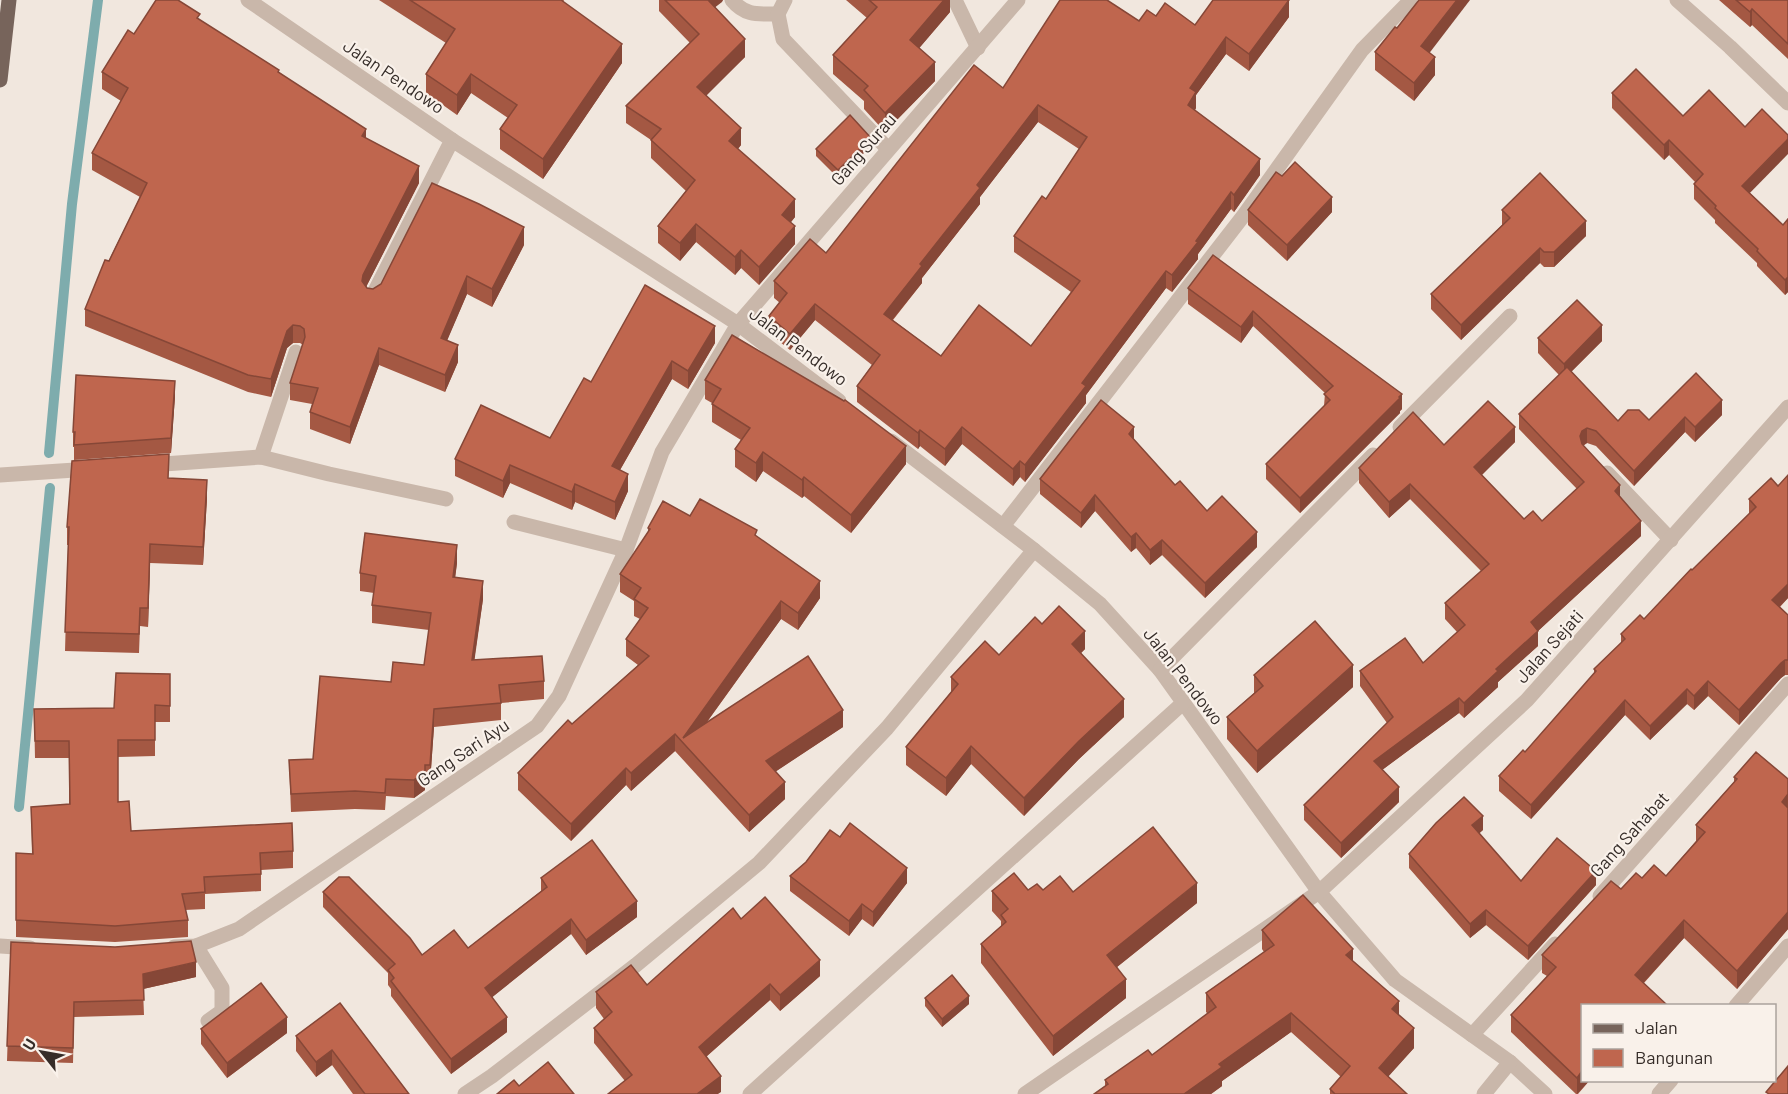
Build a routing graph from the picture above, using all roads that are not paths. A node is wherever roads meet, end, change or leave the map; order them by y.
1 (9, 0) edge
2 (248, 0) edge
3 (732, 0) edge
4 (955, 0) edge
5 (1018, 0) edge
6 (1677, 0) edge
7 (1410, 1) edge
8 (781, 7) edge
9 (978, 48) junction
10 (0, 80) edge
11 (1788, 103) edge
12 (452, 140) junction
13 (888, 149) junction
14 (372, 297) edge
15 (1510, 316) dead end
16 (738, 324) junction
17 (296, 352) dead end
18 (1788, 406) edge
19 (852, 411) edge
20 (880, 432) edge
21 (261, 457) junction
22 (1597, 462) edge
23 (130, 466) edge
24 (107, 468) edge
25 (0, 475) edge
26 (446, 499) dead end
27 (514, 522) dead end
28 (1003, 526) junction
29 (1671, 540) junction
30 (626, 550) junction
31 (1034, 550) junction
32 (1160, 670) junction
33 (1788, 684) edge
34 (1183, 704) junction
35 (1319, 892) junction
36 (1591, 905) edge
37 (1567, 931) edge
38 (1788, 945) edge
39 (0, 946) edge
40 (196, 946) junction
41 (46, 948) edge
42 (161, 948) edge
43 (1737, 1004) edge
44 (208, 1021) edge
45 (1472, 1035) junction
46 (1510, 1062) junction
47 (1669, 1082) edge
48 (465, 1094) edge
49 (750, 1094) edge
50 (1025, 1094) edge
51 (1484, 1094) edge
52 (1545, 1094) edge
53 (1659, 1094) edge

1 - 10 main road
2 - 12 street, Jalan Pendowo
3 - 8 street
4 - 9 street
5 - 9 street, Gang Surau
6 - 11 street
7 - 28 street
8 - 13 street
9 - 13 street, Gang Surau
12 - 14 street
12 - 16 street, Jalan Pendowo
13 - 16 street, Gang Surau
15 - 32 street
16 - 19 street, Jalan Pendowo
16 - 30 street, Gang Sari Ayu
17 - 21 street
18 - 29 street, Jalan Sejati
20 - 28 street, Jalan Pendowo
21 - 23 street
21 - 26 street
22 - 29 street
24 - 25 street
27 - 30 street
28 - 31 street, Jalan Pendowo
29 - 35 street, Jalan Sejati
30 - 40 street, Gang Sari Ayu
31 - 32 street, Jalan Pendowo
31 - 48 street
32 - 34 street, Jalan Pendowo
33 - 36 street, Gang Sahabat
34 - 35 street, Jalan Pendowo
34 - 49 street
35 - 45 street, Jalan Pendowo
35 - 50 street
37 - 45 street
38 - 43 street
39 - 41 street
40 - 42 street, Gang Sari Ayu
40 - 44 street
45 - 46 street, Jalan Pendowo
46 - 51 street
46 - 52 street, Jalan Pendowo
47 - 53 street

